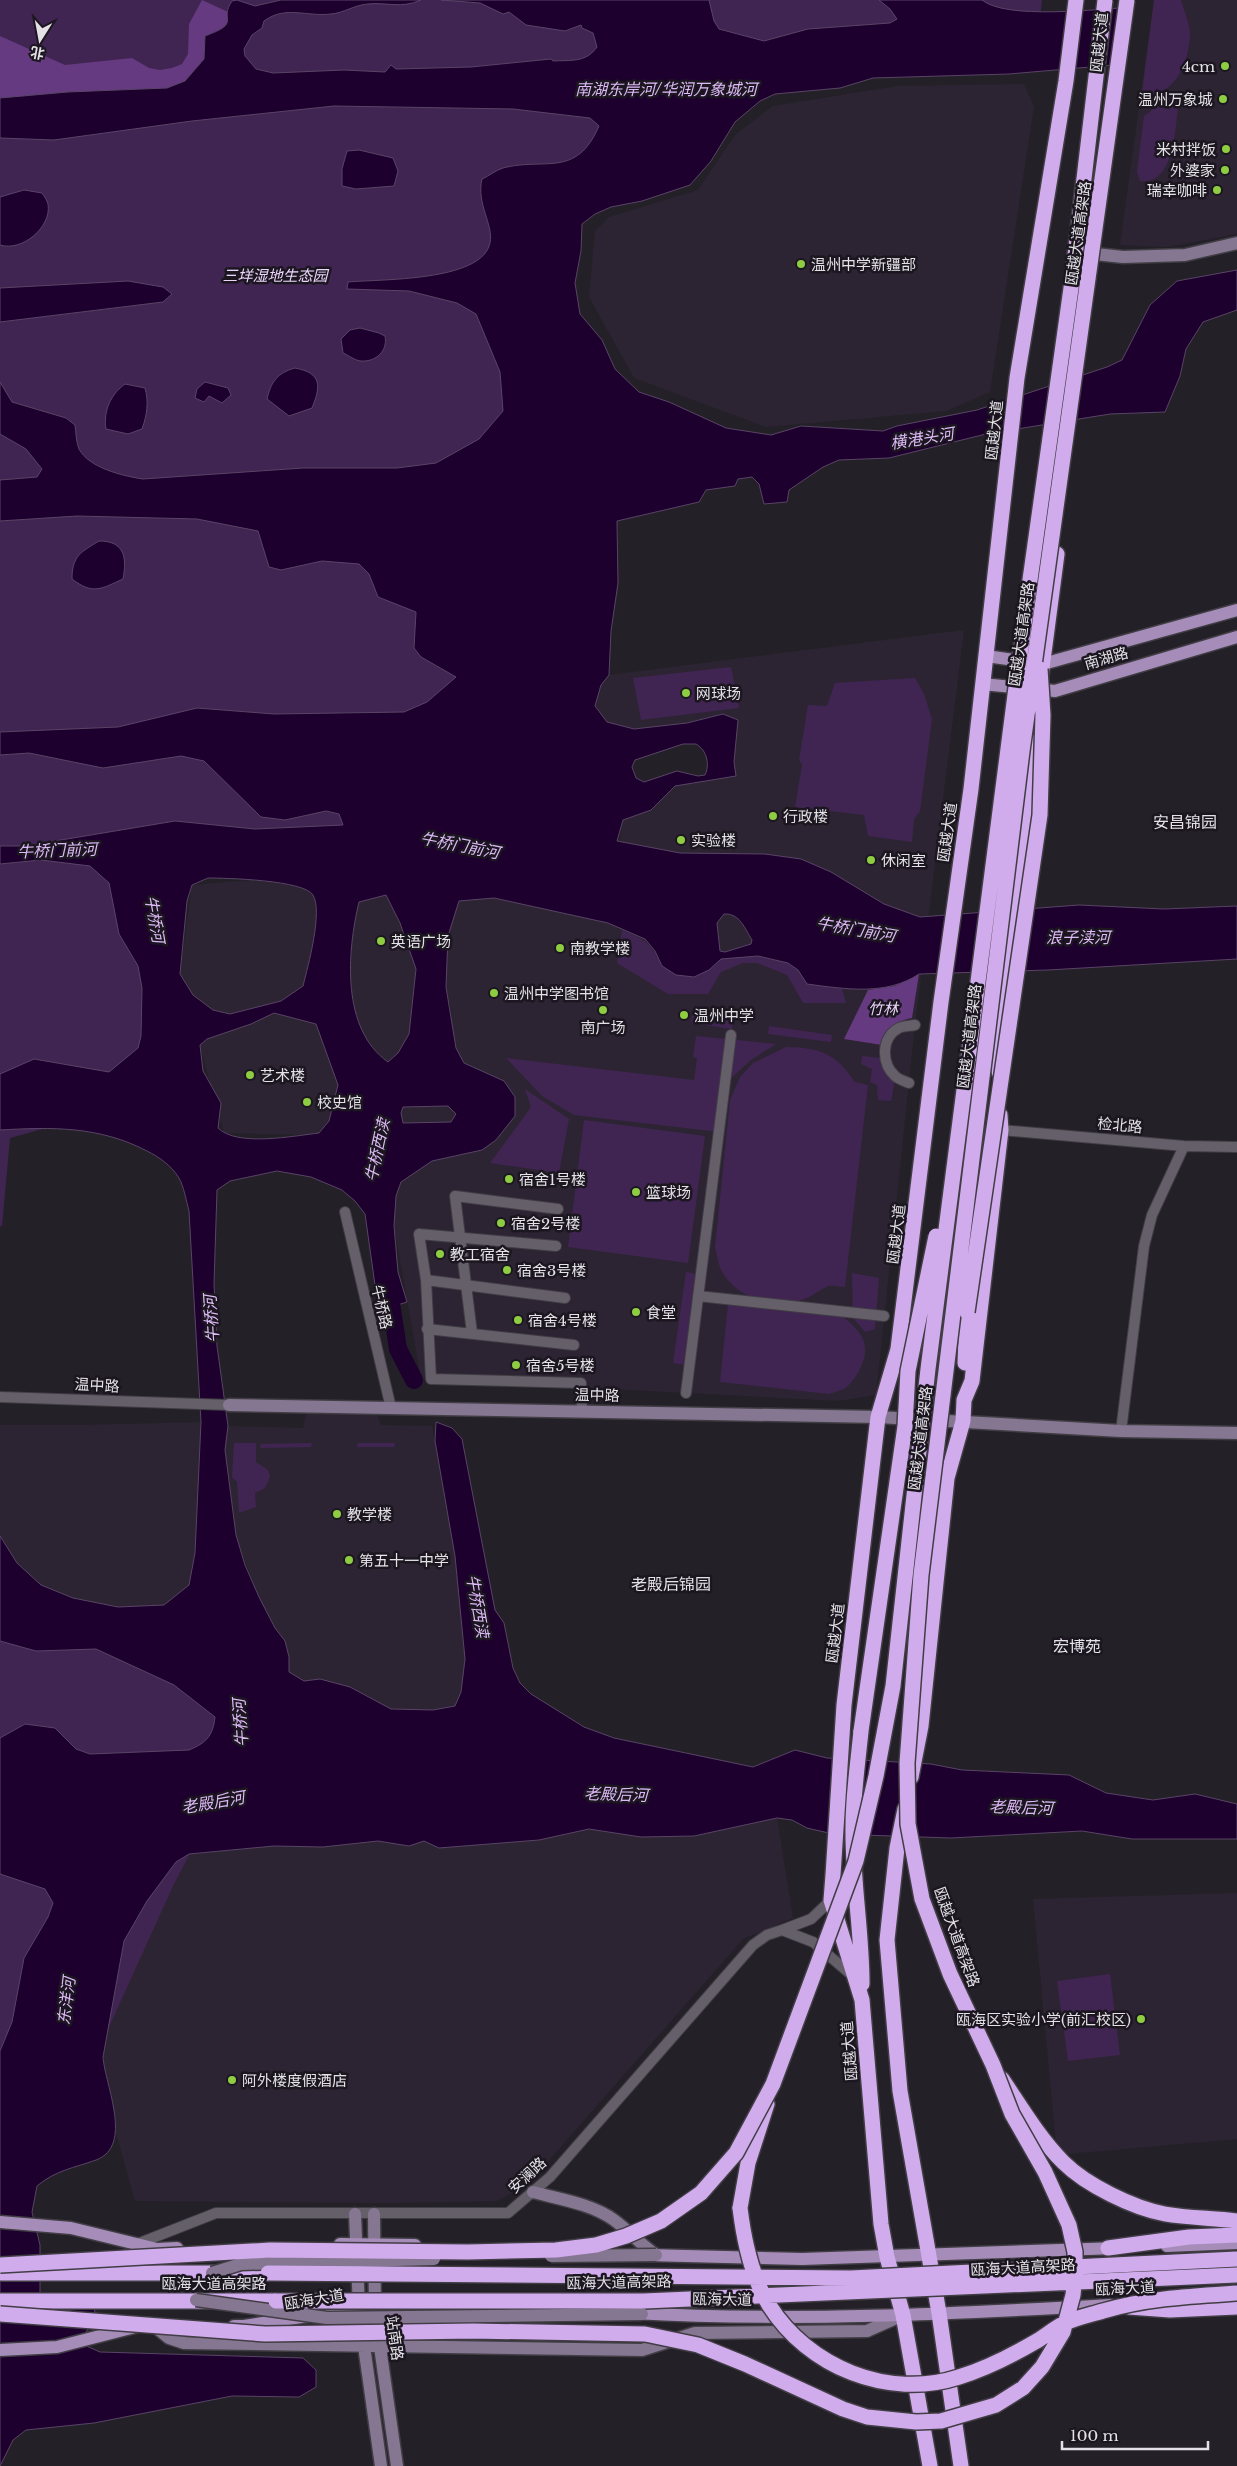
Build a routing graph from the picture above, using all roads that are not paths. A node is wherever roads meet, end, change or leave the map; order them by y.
1 (1076, 0) edge
2 (1105, 0) edge
3 (1121, 0) edge
4 (1127, 0) edge
5 (1237, 243) edge
6 (1095, 254) junction
7 (1237, 610) edge
8 (1038, 636) junction
9 (1237, 637) edge
10 (986, 656) junction
11 (1043, 664) junction
12 (982, 684) junction
13 (1039, 689) junction
14 (915, 1025) dead end
15 (731, 1035) dead end
16 (909, 1083) dead end
17 (1001, 1130) junction
18 (1184, 1146) junction
19 (1237, 1147) edge
20 (955, 1159) junction
21 (558, 1208) dead end
22 (345, 1212) dead end
23 (460, 1237) junction
24 (556, 1246) dead end
25 (426, 1280) junction
26 (466, 1285) junction
27 (698, 1296) junction
28 (565, 1298) dead end
29 (884, 1316) dead end
30 (428, 1329) junction
31 (472, 1333) junction
32 (574, 1345) dead end
33 (686, 1393) dead end
34 (0, 1397) edge
35 (964, 1400) junction
36 (229, 1405) joint
37 (391, 1408) junction
38 (582, 1410) junction
39 (878, 1417) junction
40 (964, 1421) junction
41 (1122, 1431) junction
42 (1237, 1433) edge
43 (831, 1900) junction
44 (782, 1930) junction
45 (855, 1978) junction
46 (862, 2000) junction
47 (993, 2065) junction
48 (773, 2084) junction
49 (533, 2192) junction
50 (354, 2214) junction
51 (374, 2214) junction
52 (1237, 2220) edge
53 (0, 2222) edge
54 (1237, 2235) edge
55 (357, 2243) junction
56 (376, 2243) junction
57 (1237, 2243) edge
58 (137, 2244) junction
59 (1108, 2248) junction
60 (656, 2255) junction
61 (929, 2256) junction
62 (887, 2257) junction
63 (1237, 2259) edge
64 (0, 2265) edge
65 (0, 2273) edge
66 (212, 2273) junction
67 (1237, 2275) edge
68 (1237, 2293) edge
69 (1237, 2298) edge
70 (196, 2300) junction
71 (0, 2301) edge
72 (1108, 2305) junction
73 (1237, 2307) edge
74 (359, 2308) junction
75 (375, 2309) junction
76 (939, 2313) junction
77 (0, 2314) edge
78 (642, 2314) junction
79 (903, 2315) junction
80 (151, 2323) junction
81 (364, 2346) junction
82 (380, 2346) junction
83 (0, 2350) edge
84 (381, 2466) edge
85 (397, 2466) edge
86 (930, 2466) edge
87 (960, 2466) edge

1 - 10 highway, 瓯越大道
2 - 20 highway, 瓯越大道高架路, bridge
3 - 6 highway, 瓯越大道
4 - 8 highway, 瓯越大道高架路, bridge
5 - 6 main road
6 - 11 highway, 瓯越大道
7 - 11 main road, 南湖路
8 - 35 highway, bridge
8 - 47 highway, 瓯越大道高架路, bridge
9 - 13 main road, 南湖路
10 - 11 main road, 南湖路
10 - 12 highway, 瓯越大道
11 - 13 highway, 瓯越大道
12 - 13 main road, 南湖路
12 - 39 highway, 瓯越大道
13 - 17 highway, 瓯越大道
14 - 16 street
15 - 27 street
17 - 18 street, 检北路
17 - 35 highway, 瓯越大道
18 - 19 street, 检北路
18 - 41 street
20 - 46 highway, bridge
20 - 48 highway, 瓯越大道高架路, bridge
21 - 23 street
22 - 37 street, 牛桥路
23 - 24 street
23 - 25 street
23 - 26 street
25 - 26 street
25 - 30 street
26 - 28 street
26 - 31 street
27 - 29 street
27 - 33 street
30 - 31 street
30 - 38 street
31 - 32 street
34 - 36 street, 温中路
35 - 40 highway, 瓯越大道
36 - 37 main road, 温中路
37 - 38 main road, 温中路
38 - 39 main road, 温中路
39 - 40 main road, 温中路
39 - 43 highway, 瓯越大道
40 - 41 main road, 温中路
40 - 61 highway, 瓯越大道, bridge
41 - 42 main road, 温中路
43 - 44 street, 安澜路
43 - 45 highway, 瓯越大道
44 - 45 street
44 - 49 street, 安澜路
45 - 46 highway, 瓯越大道
46 - 62 highway, 瓯越大道
47 - 52 highway, bridge
47 - 77 highway, bridge
48 - 64 highway, bridge
48 - 68 highway, bridge
49 - 51 street, 安澜路
49 - 60 main road
50 - 51 street, 安澜路
50 - 55 main road, 站南路
50 - 58 street, 安澜路
51 - 56 main road, 站南路
53 - 58 main road
54 - 59 highway
55 - 56 main road
55 - 58 main road
55 - 74 main road, 站南路
56 - 60 main road
56 - 75 main road, 站南路
57 - 59 main road
59 - 61 main road
60 - 62 main road
60 - 66 main road, bridge
61 - 62 main road
61 - 76 highway, 瓯越大道
62 - 79 highway, 瓯越大道
63 - 66 highway, 瓯海大道高架路, bridge
65 - 66 highway, 瓯海大道高架路
67 - 70 highway, 瓯海大道高架路, bridge
69 - 72 main road, 瓯海大道
70 - 71 highway, 瓯海大道高架路
70 - 78 main road, bridge
72 - 73 highway
72 - 76 main road, 瓯海大道
74 - 75 main road, 瓯海大道
74 - 80 main road, 瓯海大道
74 - 81 main road, 站南路
75 - 78 main road, 瓯海大道
75 - 82 main road, 站南路
76 - 79 main road, 瓯海大道
76 - 87 highway, 瓯越大道
78 - 79 main road, 瓯海大道
79 - 82 main road
79 - 86 highway, 瓯越大道
80 - 81 main road
80 - 83 main road, 瓯海大道, bridge
81 - 82 main road
81 - 84 main road, 站南路
82 - 85 main road, 站南路

